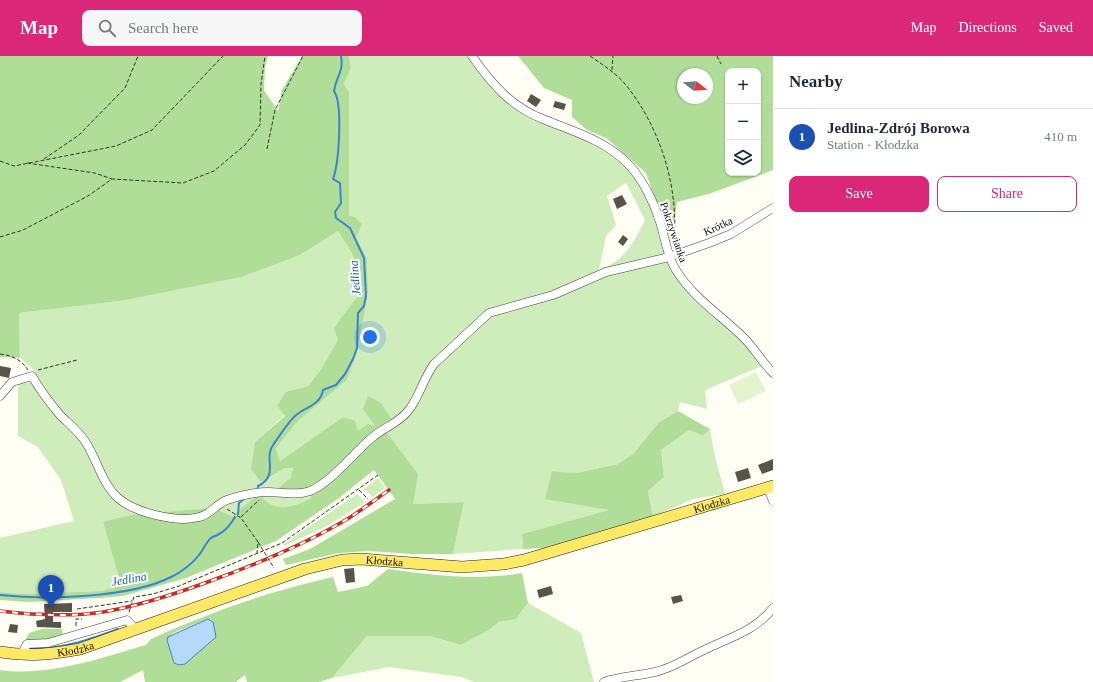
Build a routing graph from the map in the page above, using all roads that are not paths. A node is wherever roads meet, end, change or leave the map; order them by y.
1 (472, 56) edge
2 (773, 208) edge
3 (669, 257) junction
4 (773, 373) edge
5 (0, 396) edge
6 (770, 487) edge
7 (773, 501) edge
8 (773, 608) edge
9 (136, 630) junction
10 (0, 652) edge
11 (21, 655) junction
12 (604, 682) edge

1 - 3 street, Pokrzywianka
2 - 3 street, Krótka
3 - 4 street, Pokrzywianka
3 - 5 street, Krótka
6 - 7 street
6 - 9 main road, Kłodzka
8 - 12 street
9 - 11 main road, Kłodzka
9 - 11 street
10 - 11 main road, Kłodzka

